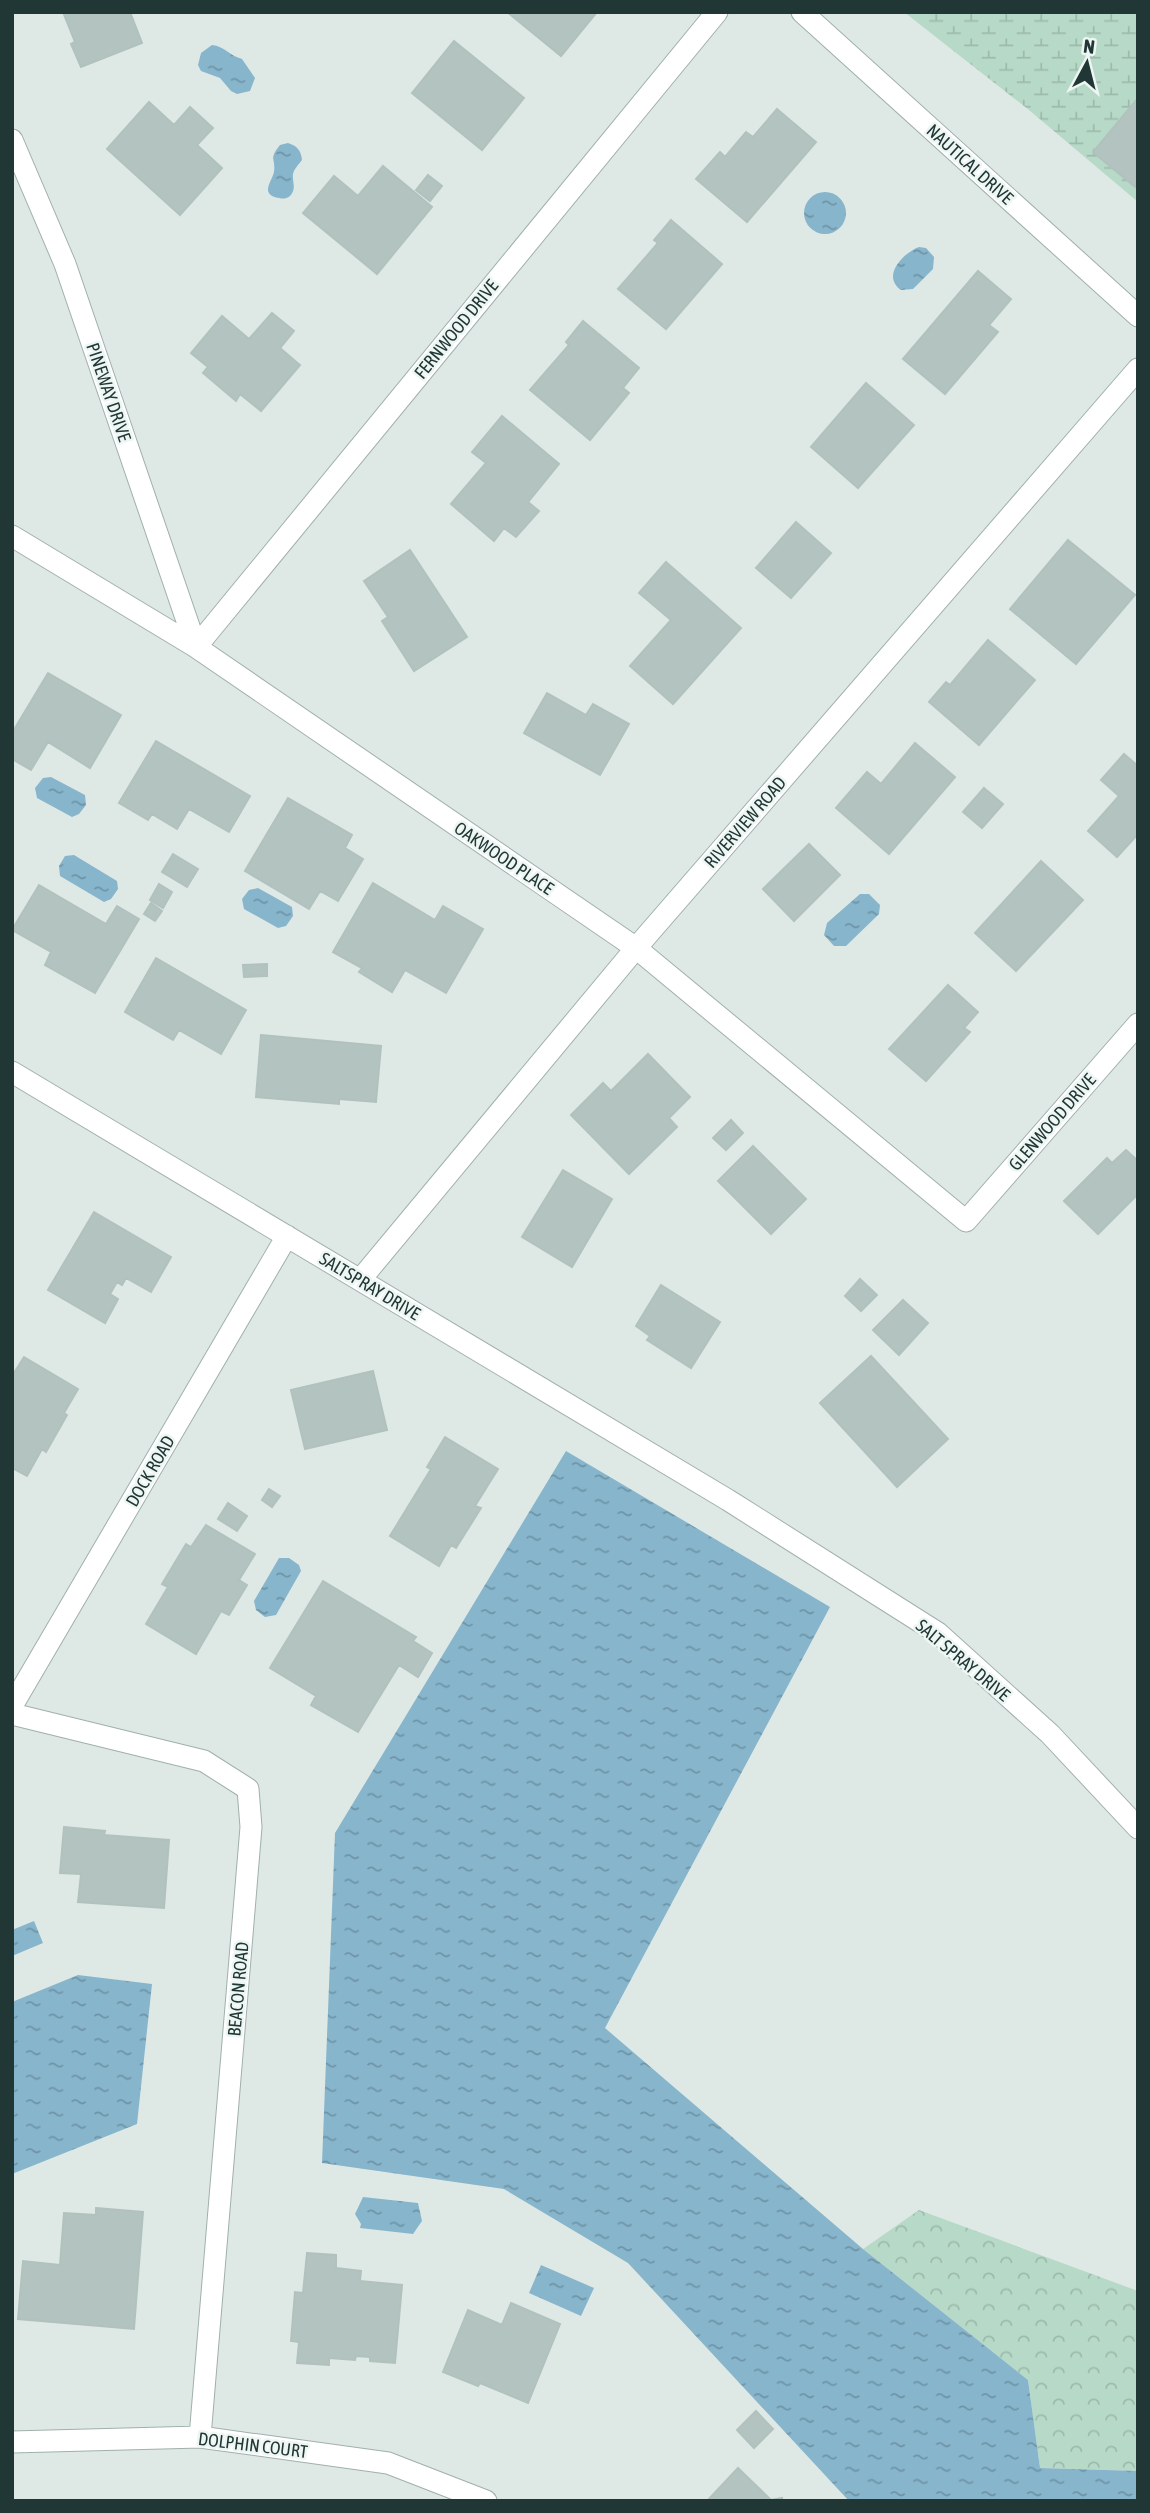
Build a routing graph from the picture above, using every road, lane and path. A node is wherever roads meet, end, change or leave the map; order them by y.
1 (717, 12) edge
2 (802, 12) edge
3 (12, 141) edge
4 (1138, 316) edge
5 (1138, 369) edge
6 (12, 536) edge
7 (196, 647) junction
8 (636, 948) junction
9 (1138, 1024) edge
10 (12, 1072) edge
11 (966, 1221) joint
12 (287, 1236) junction
13 (360, 1280) junction
14 (728, 1500) joint
15 (12, 1706) edge
16 (12, 1714) edge
17 (1138, 1828) edge
18 (200, 2437) junction
19 (12, 2442) edge
20 (486, 2501) edge

1 - 7 street, FERNWOOD DRIVE
2 - 4 street, NAUTICAL DRIVE
3 - 7 street, PINEWAY DRIVE
5 - 8 street, RIVERVIEW ROAD
6 - 7 street, OAKWOOD PLACE
7 - 8 street, OAKWOOD PLACE
8 - 11 street, OAKWOOD PLACE
8 - 13 street, RIVERVIEW ROAD
9 - 11 street, GLENWOOD DRIVE
10 - 12 street, SALTSPRAY DRIVE
12 - 13 street, SALTSPRAY DRIVE
12 - 15 street, DOCK ROAD
13 - 14 street, SALTSPRAY DRIVE
14 - 17 street, SALT SPRAY DRIVE
16 - 18 street, BEACON ROAD
18 - 19 street, DOLPHIN COURT
18 - 20 street, DOLPHIN COURT

